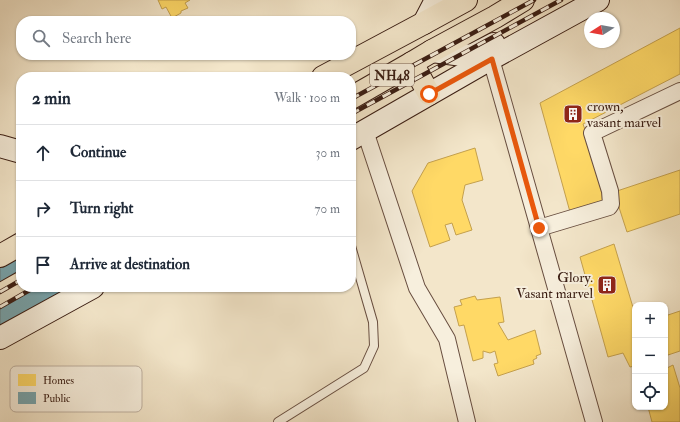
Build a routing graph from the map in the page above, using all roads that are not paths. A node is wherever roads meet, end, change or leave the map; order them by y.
1 (523, 0) edge
2 (574, 0) edge
3 (598, 0) edge
4 (450, 3) edge
5 (432, 51) junction
6 (489, 53) junction
7 (356, 59) edge
8 (355, 60) edge
9 (412, 63) junction
10 (332, 72) edge
11 (680, 91) edge
12 (429, 94) junction
13 (356, 95) edge
14 (358, 135) edge
15 (0, 146) edge
16 (16, 151) edge
17 (539, 228) junction
18 (16, 247) edge
19 (0, 256) edge
20 (356, 263) edge
21 (16, 286) edge
22 (84, 292) edge
23 (0, 295) edge
24 (0, 338) edge
25 (278, 422) edge
26 (467, 422) edge
27 (594, 422) edge

1 - 5 highway, NH48
2 - 6 street
3 - 6 street
4 - 7 highway, NH48
5 - 6 street
5 - 9 highway, NH48
6 - 12 street
6 - 17 street
8 - 10 highway, NH48
9 - 12 highway
9 - 13 highway, NH48
11 - 17 street
12 - 14 street
14 - 26 street
15 - 16 street
17 - 27 street
18 - 19 highway
20 - 25 lane
21 - 23 highway
22 - 24 street

